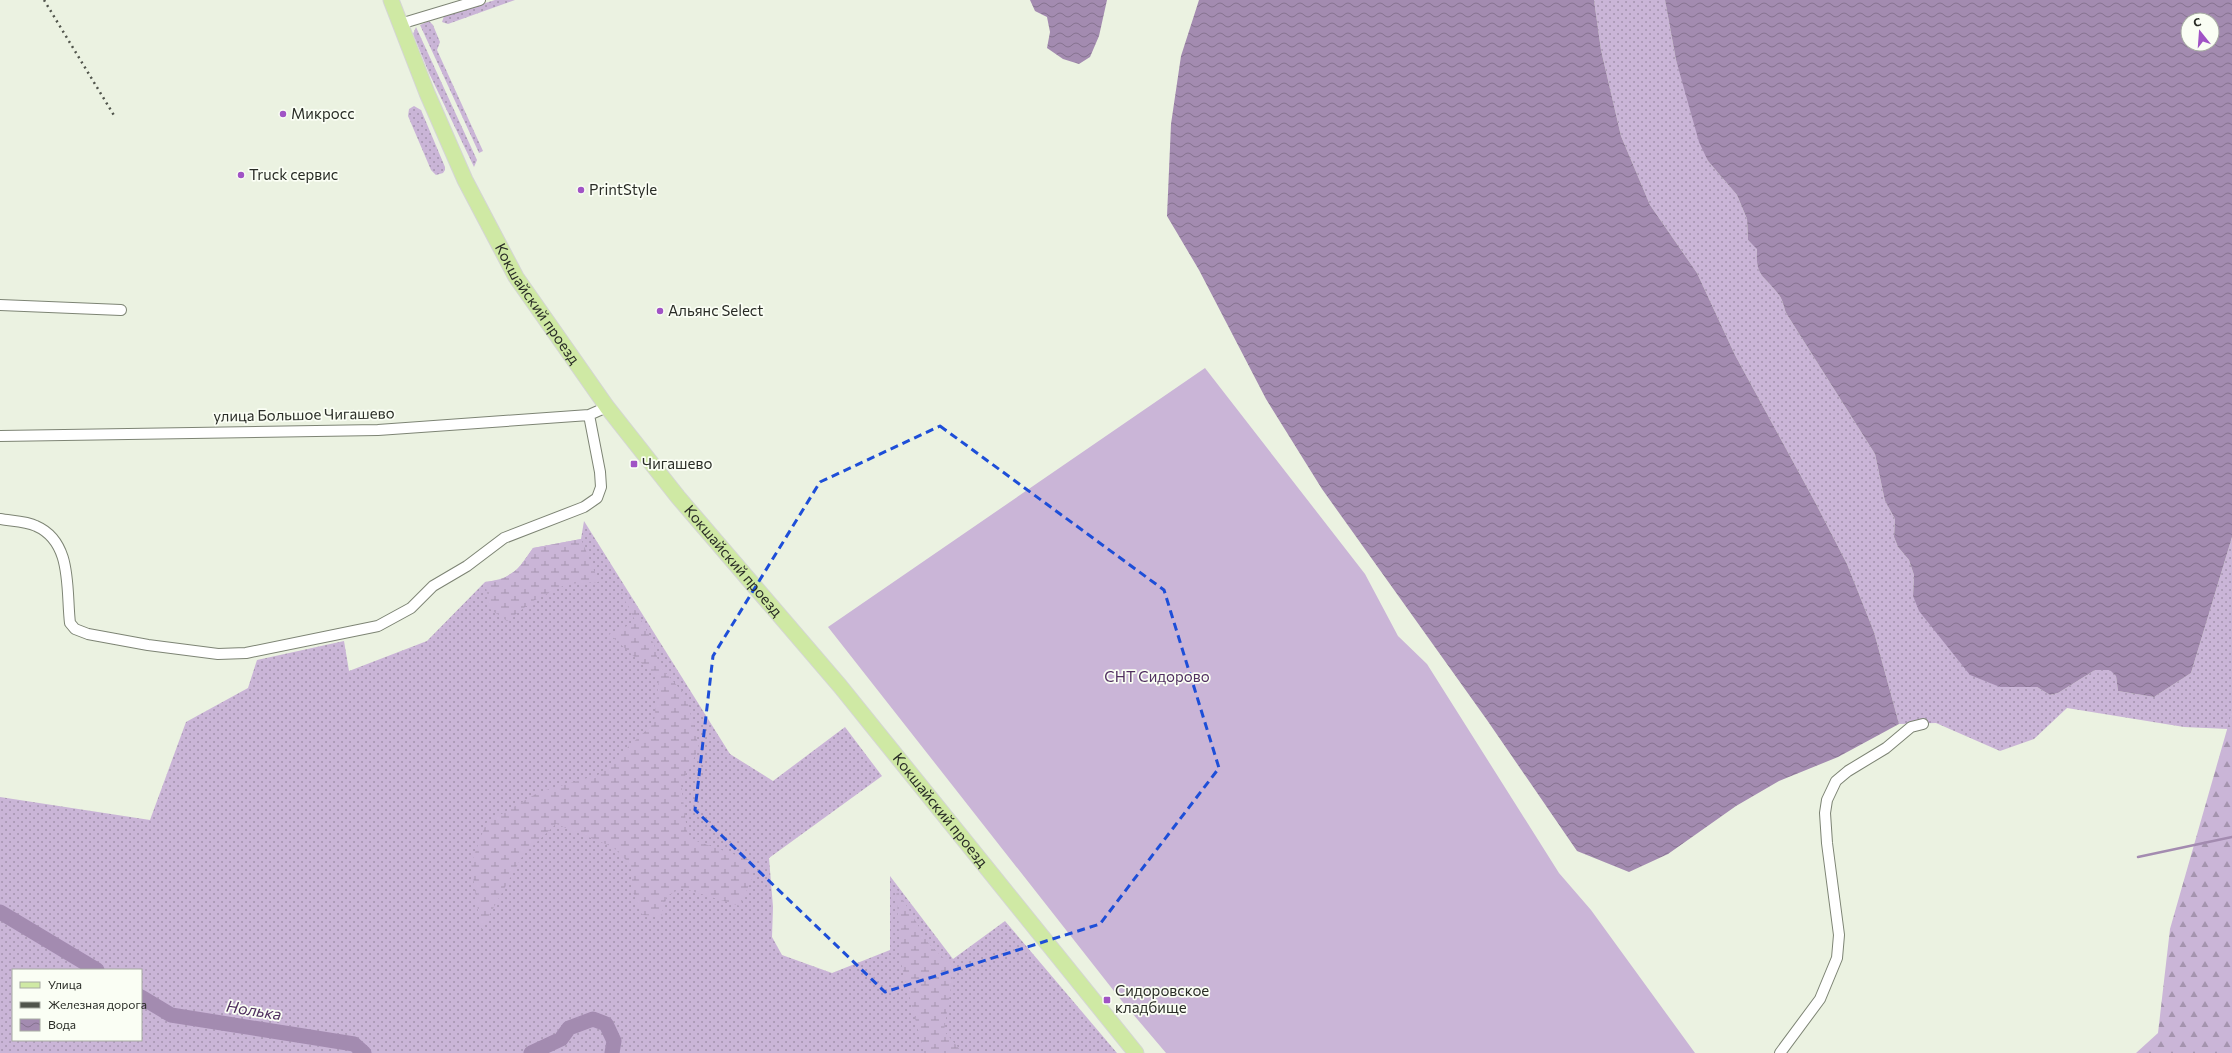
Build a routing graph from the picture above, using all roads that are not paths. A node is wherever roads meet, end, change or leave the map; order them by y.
1 (391, 0) edge
2 (480, 0) edge
3 (400, 24) junction
4 (0, 305) edge
5 (121, 310) dead end
6 (607, 407) junction
7 (589, 415) junction
8 (0, 436) edge
9 (0, 519) edge
10 (1923, 724) dead end
11 (1136, 1053) edge
12 (1780, 1053) edge

1 - 3 main road, Кокшайский проезд
2 - 3 street
3 - 6 main road, Кокшайский проезд
4 - 5 street
6 - 7 street, улица Большое Чигашево
6 - 11 main road, Кокшайский проезд
7 - 8 street, улица Большое Чигашево
7 - 9 street
10 - 12 street

